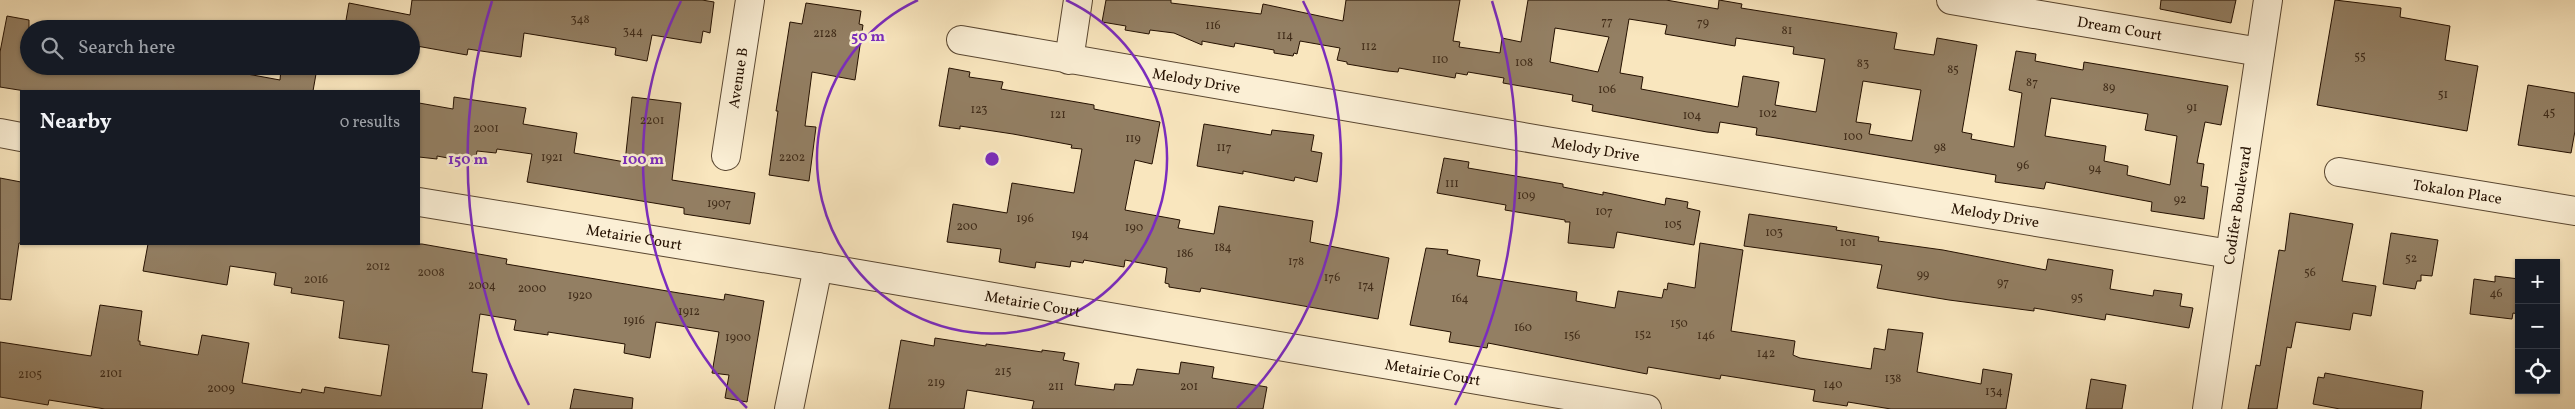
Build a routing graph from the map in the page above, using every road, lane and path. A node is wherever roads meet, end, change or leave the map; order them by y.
1 (750, 0) edge
2 (1078, 0) edge
3 (1951, 0) edge
4 (2268, 0) edge
5 (961, 40) dead end
6 (2260, 52) junction
7 (1069, 60) junction
8 (0, 134) edge
9 (20, 137) edge
10 (726, 156) dead end
11 (2339, 172) dead end
12 (420, 202) edge
13 (2575, 211) edge
14 (2230, 254) junction
15 (818, 267) junction
16 (789, 409) edge
17 (1647, 409) edge
18 (2207, 409) edge

1 - 10 street, Avenue B
2 - 7 street
3 - 6 street, Dream Court
4 - 6 street, Codifer Boulevard
5 - 7 street, Melody Drive
6 - 14 street, Codifer Boulevard
7 - 14 street, Melody Drive
8 - 9 street
11 - 13 street, Tokalon Place
12 - 15 street, Metairie Court
14 - 18 street, Codifer Boulevard
15 - 16 street
15 - 17 street, Metairie Court

